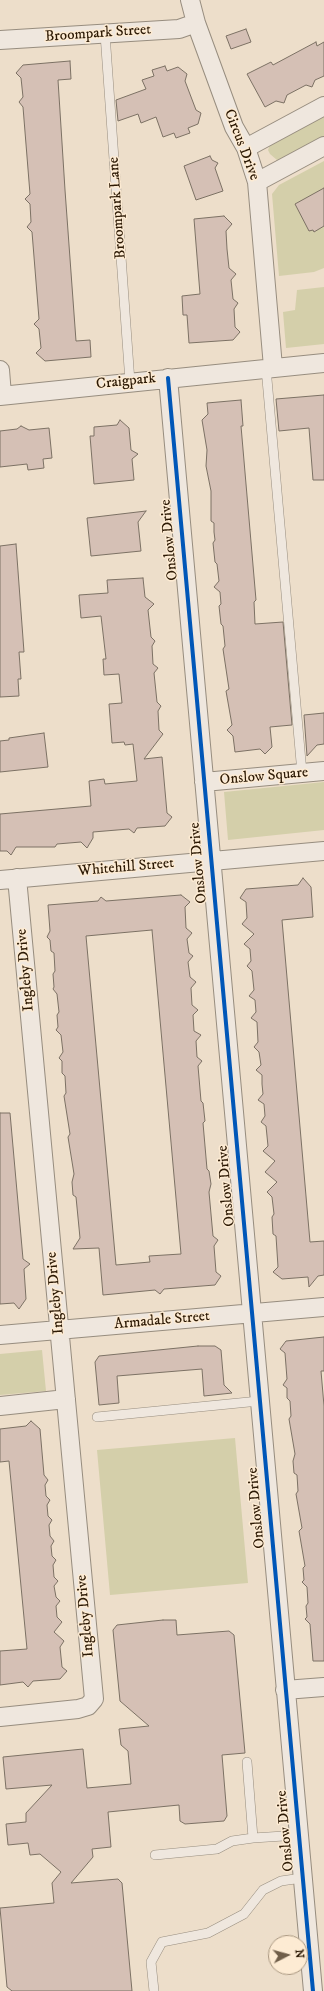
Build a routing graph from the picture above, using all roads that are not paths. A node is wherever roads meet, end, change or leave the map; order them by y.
1 (190, 0) edge
2 (196, 23) junction
3 (105, 34) junction
4 (0, 40) edge
5 (324, 106) edge
6 (324, 146) edge
7 (246, 148) junction
8 (257, 182) junction
9 (324, 363) edge
10 (270, 368) junction
11 (0, 370) edge
12 (168, 378) junction
13 (130, 382) junction
14 (1, 396) edge
15 (324, 771) edge
16 (302, 773) junction
17 (204, 782) junction
18 (324, 851) edge
19 (210, 861) junction
20 (9, 879) edge
21 (324, 1307) edge
22 (251, 1313) junction
23 (60, 1330) junction
24 (0, 1335) edge
25 (66, 1399) junction
26 (259, 1401) junction
27 (0, 1406) edge
28 (97, 1417) dead end
29 (324, 1687) edge
30 (285, 1690) junction
31 (0, 1716) edge
32 (247, 1762) dead end
33 (299, 1835) junction
34 (253, 1838) junction
35 (155, 1855) dead end
36 (302, 1878) junction
37 (154, 1991) edge
38 (313, 1991) edge

1 - 2 street, Circus Drive
2 - 3 street, Broompark Street
2 - 7 street, Circus Drive
3 - 4 street, Broompark Street
3 - 13 lane, Broompark Lane
5 - 7 street
6 - 8 street
7 - 8 street, Circus Drive
8 - 10 street, Circus Drive
9 - 10 street, Craigpark
10 - 12 street, Craigpark
10 - 16 lane
11 - 14 street
12 - 13 street, Craigpark
12 - 17 street, Onslow Drive
13 - 14 street, Craigpark
15 - 16 street, Onslow Square
16 - 17 street, Onslow Square
17 - 19 street, Onslow Drive
18 - 19 street, Whitehill Street
19 - 20 street, Whitehill Street
19 - 22 street, Onslow Drive
20 - 23 street, Ingleby Drive
21 - 22 street, Armadale Street
22 - 23 street, Armadale Street
22 - 26 street, Onslow Drive
23 - 24 street, Armadale Street
23 - 25 street, Ingleby Drive
25 - 27 street
25 - 31 street, Ingleby Drive
26 - 28 lane
26 - 30 street, Onslow Drive
29 - 30 street
30 - 33 street, Onslow Drive
32 - 34 lane
33 - 34 lane
33 - 36 street, Onslow Drive
34 - 35 lane
36 - 37 lane
36 - 38 street, Onslow Drive

